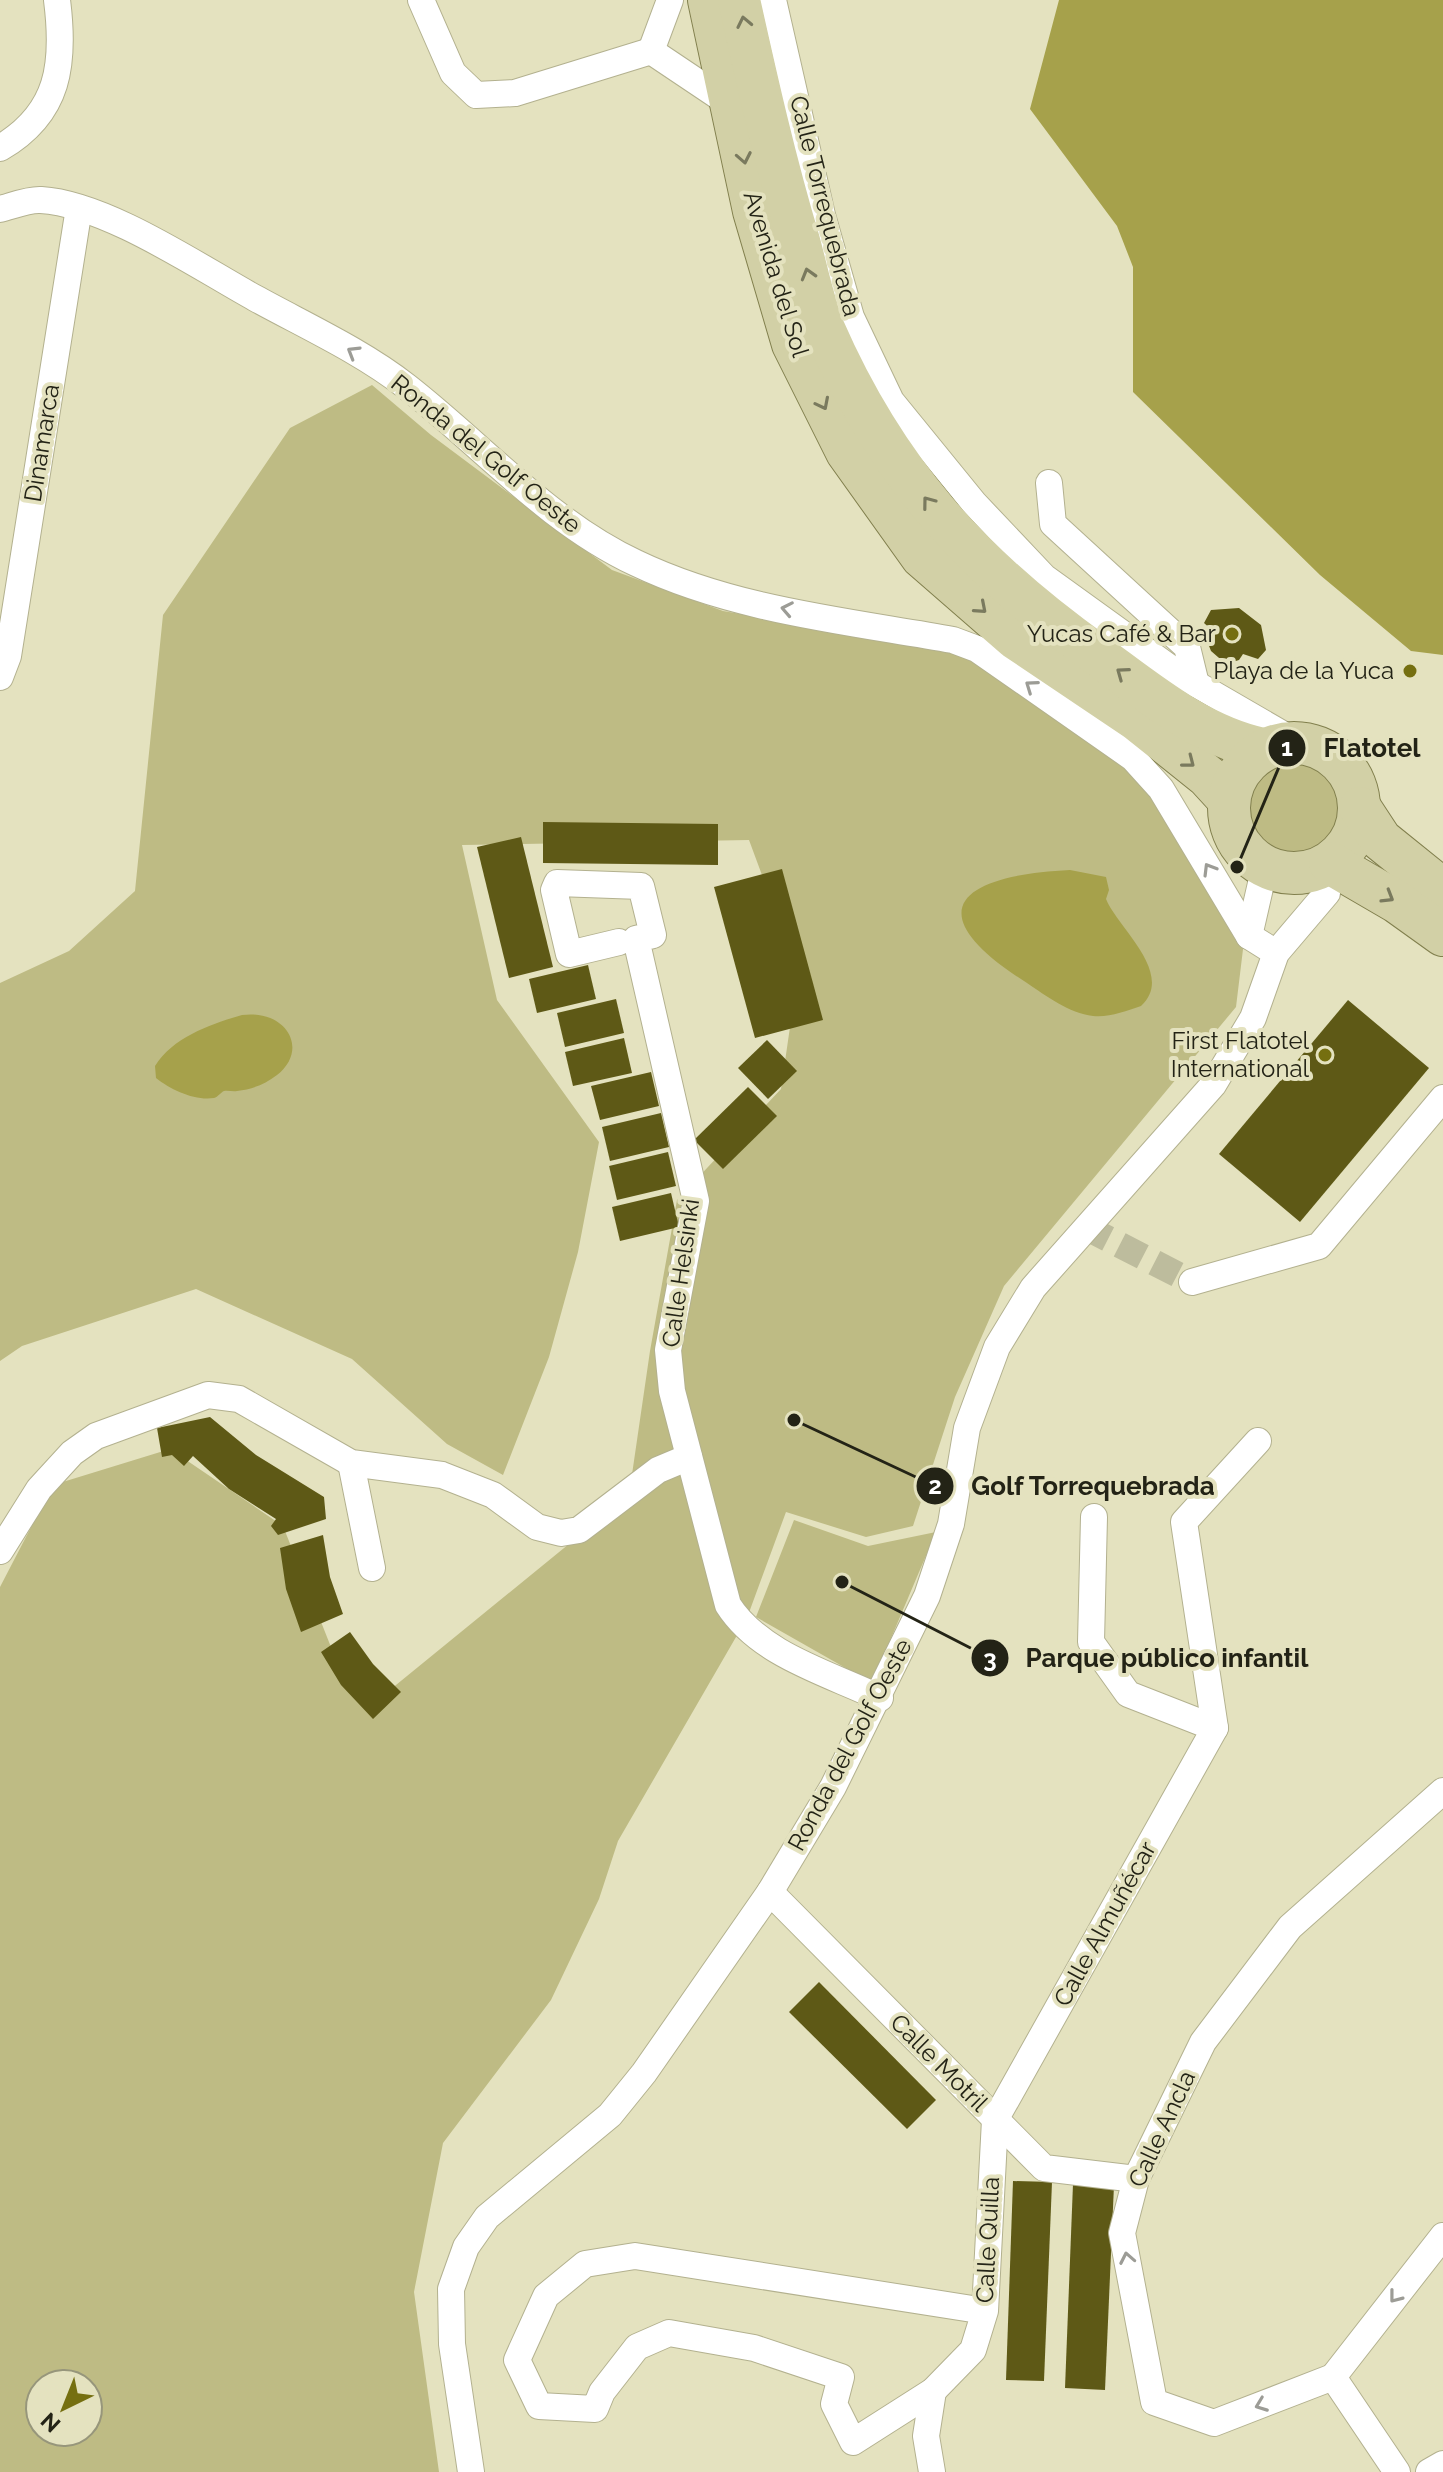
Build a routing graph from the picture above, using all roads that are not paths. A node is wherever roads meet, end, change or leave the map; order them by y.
1 (57, 0) edge
2 (421, 0) edge
3 (670, 0) edge
4 (709, 0) edge
5 (739, 0) edge
6 (773, 0) edge
7 (651, 51) junction
8 (733, 106) junction
9 (0, 148) edge
10 (79, 208) junction
11 (0, 209) edge
12 (1049, 483) dead end
13 (0, 677) edge
14 (1196, 684) junction
15 (1279, 746) junction
16 (1229, 800) junction
17 (1360, 808) junction
18 (1326, 865) junction
19 (1265, 866) junction
20 (1443, 890) edge
21 (1443, 935) edge
22 (1249, 936) junction
23 (619, 942) dead end
24 (1276, 953) junction
25 (1443, 1098) edge
26 (1192, 1282) tunnel mouth
27 (1258, 1441) dead end
28 (689, 1457) junction
29 (351, 1463) junction
30 (1094, 1517) dead end
31 (0, 1551) edge
32 (372, 1568) dead end
33 (880, 1698) junction
34 (1215, 1728) junction
35 (1443, 1791) edge
36 (770, 1892) junction
37 (995, 2120) junction
38 (1136, 2179) junction
39 (1443, 2236) edge
40 (985, 2311) junction
41 (1333, 2377) junction
42 (933, 2391) junction
43 (1443, 2464) edge
44 (471, 2472) edge
45 (932, 2472) edge
46 (1397, 2472) edge
47 (1429, 2472) edge

1 - 9 street
2 - 7 street
3 - 7 street
4 - 8 main road, Avenida del Sol
15 -> 5 main road, Avenida del Sol
6 - 14 street, Calle Torrequebrada
7 - 8 street
8 -> 16 main road, Avenida del Sol
10 - 11 street, Ronda del Golf Oeste
10 - 13 street, Dinamarca
22 -> 10 street, Ronda del Golf Oeste
12 - 14 street
14 - 15 street, Calle Torrequebrada
15 - 16 main road
15 - 17 main road
16 - 19 main road
17 - 18 main road
17 - 20 main road
18 - 19 main road
18 -> 21 main road
18 - 24 street, Ronda del Golf Oeste
19 - 22 street
22 - 24 street, Ronda del Golf Oeste
23 - 28 street, Calle Helsinki
24 - 33 street, Ronda del Golf Oeste
25 - 26 street
27 - 34 street
28 - 29 street
28 - 33 street, Calle Helsinki
29 - 31 street
29 - 32 street
30 - 34 street
33 - 36 street, Ronda del Golf Oeste
34 - 37 street, Calle Almuñécar
35 - 38 street, Calle Ancla
36 - 37 street, Calle Motril
36 - 44 street, Ronda del Golf Oeste
37 - 38 street, Calle Motril
37 - 40 street, Calle Quilla
41 -> 38 street, Calle Ancla
39 -> 41 street
40 - 42 street, Calle Quilla
40 - 42 street, Calle Quilla
41 - 46 street
42 - 45 street
43 - 47 street

